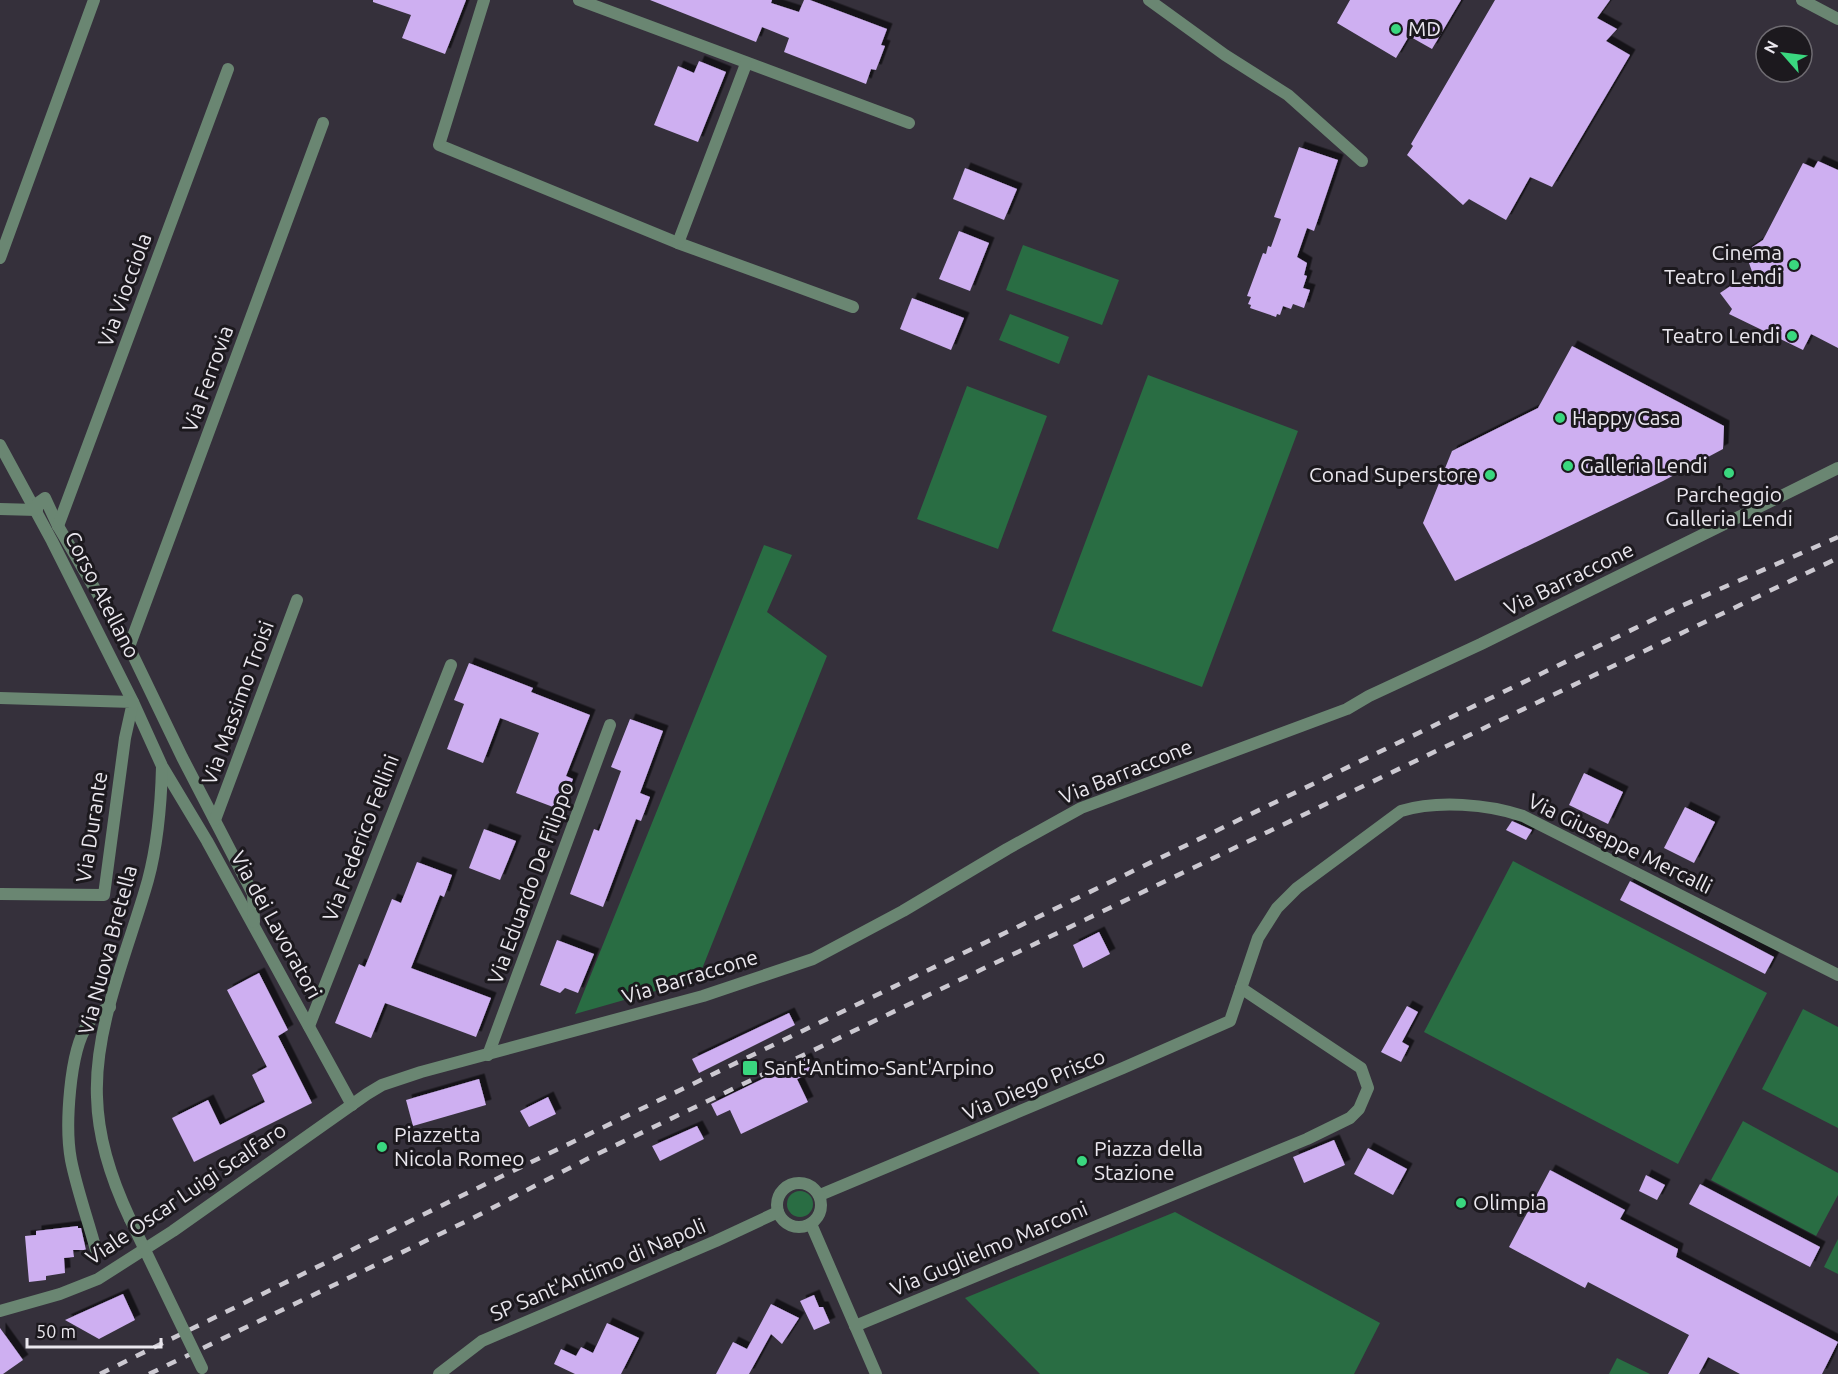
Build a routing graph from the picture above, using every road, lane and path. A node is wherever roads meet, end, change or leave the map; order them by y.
1 (94, 0) edge
2 (484, 0) edge
3 (579, 0) edge
4 (1149, 0) edge
5 (1802, 0) edge
6 (1810, 0) edge
7 (1821, 10) junction
8 (1838, 19) edge
9 (746, 63) junction
10 (228, 69) dead end
11 (323, 123) dead end
12 (909, 123) dead end
13 (1362, 161) dead end
14 (678, 243) junction
15 (0, 258) edge
16 (853, 306) dead end
17 (0, 445) edge
18 (1838, 468) edge
19 (0, 509) edge
20 (37, 510) junction
21 (58, 526) junction
22 (297, 600) dead end
23 (129, 647) junction
24 (451, 665) dead end
25 (0, 698) edge
26 (133, 702) junction
27 (610, 725) dead end
28 (162, 766) junction
29 (215, 820) junction
30 (0, 894) edge
31 (254, 926) junction
32 (1838, 975) edge
33 (1241, 988) junction
34 (110, 1007) junction
35 (309, 1026) junction
36 (488, 1055) junction
37 (382, 1085) joint
38 (352, 1105) junction
39 (820, 1195) junction
40 (778, 1212) junction
41 (811, 1224) junction
42 (96, 1250) dead end
43 (0, 1311) edge
44 (855, 1326) junction
45 (204, 1371) edge
46 (439, 1374) edge
47 (876, 1374) edge

1 - 15 street
2 - 14 street
3 - 9 street
4 - 13 street
5 - 7 street
6 - 7 street
7 - 8 street
9 - 12 street
9 - 14 street
10 - 21 street, Via Viocciola
11 - 23 street, Via Ferrovia
14 - 16 street
17 - 20 street, Corso Atellano
18 - 36 street, Via Barraccone
19 - 20 street
20 - 21 street
20 - 26 street, Corso Atellano
21 - 23 street
22 - 29 street, Via Massimo Troisi
23 - 29 street
24 - 35 street, Via Federico Fellini
25 - 26 street
26 - 28 street, Corso Atellano
26 - 30 street, Via Durante
27 - 36 street, Via Eduardo De Filippo
28 - 31 street, Via dei Lavoratori
28 - 34 street, Via Nuova Bretella
29 - 31 street
31 - 35 street, Via dei Lavoratori
32 - 33 street, Via Giuseppe Mercalli
33 - 39 street, Via Diego Prisco
33 - 44 street, Via Guglielmo Marconi
34 - 42 street
34 - 45 street, Via Nuova Bretella, bridge
35 - 38 street, Via dei Lavoratori
36 - 37 street, Via Barraccone
37 - 38 street, Viale Oscar Luigi Scalfaro
38 - 43 street, Viale Oscar Luigi Scalfaro
39 - 40 street
39 - 41 street
40 - 41 street
40 - 46 street, SP Sant'Antimo di Napoli
41 - 44 street
44 - 47 street

